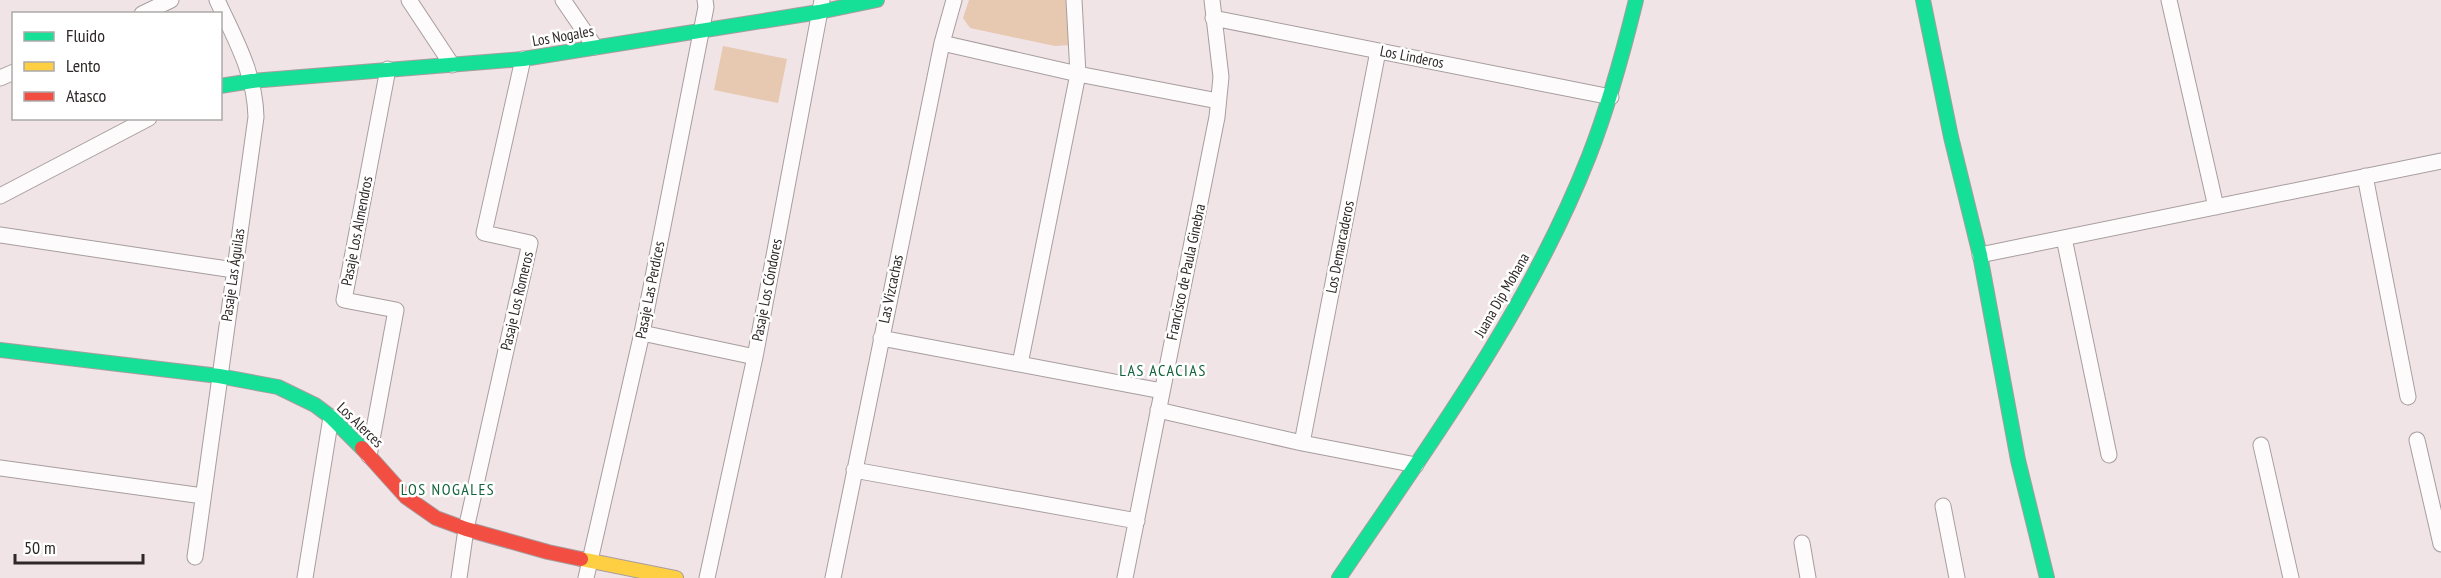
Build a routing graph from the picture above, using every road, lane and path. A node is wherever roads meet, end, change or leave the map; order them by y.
1 (171, 0) edge
2 (217, 0) edge
3 (409, 0) edge
4 (563, 0) edge
5 (705, 0) edge
6 (877, 0) edge
7 (954, 0) edge
8 (1074, 0) edge
9 (1212, 0) edge
10 (1636, 0) edge
11 (1923, 0) edge
12 (2169, 0) edge
13 (821, 6) edge
14 (146, 12) edge
15 (1213, 18) junction
16 (699, 32) junction
17 (942, 43) junction
18 (595, 47) junction
19 (1378, 51) junction
20 (523, 59) junction
21 (452, 64) junction
22 (388, 69) junction
23 (1078, 74) junction
24 (252, 81) junction
25 (222, 86) edge
26 (1611, 97) junction
27 (1218, 100) junction
28 (145, 120) edge
29 (2441, 161) edge
30 (2365, 176) junction
31 (0, 196) edge
32 (2216, 207) junction
33 (0, 235) edge
34 (2064, 238) junction
35 (1980, 255) junction
36 (234, 270) junction
37 (642, 333) junction
38 (881, 338) junction
39 (0, 350) edge
40 (755, 357) junction
41 (1020, 364) junction
42 (219, 376) junction
43 (1162, 391) junction
44 (2408, 397) dead end
45 (1158, 410) junction
46 (331, 417) junction
47 (2417, 440) dead end
48 (1302, 443) junction
49 (2261, 445) dead end
50 (2109, 455) dead end
51 (369, 456) junction
52 (1416, 465) junction
53 (0, 468) edge
54 (854, 470) junction
55 (203, 496) junction
56 (1943, 506) dead end
57 (1137, 521) junction
58 (465, 529) junction
59 (1802, 543) dead end
60 (2441, 544) edge
61 (195, 557) dead end
62 (588, 560) junction
63 (305, 578) edge
64 (459, 578) edge
65 (586, 578) edge
66 (675, 578) edge
67 (707, 578) edge
68 (832, 578) edge
69 (1125, 578) edge
70 (1339, 578) edge
71 (1808, 578) edge
72 (1957, 578) edge
73 (2047, 578) edge
74 (2290, 578) edge

1 - 14 street
2 - 24 street, Pasaje Las Águilas
3 - 21 street
4 - 18 street
5 - 16 street, Pasaje Las Perdices
6 - 13 street, Los Nogales
7 - 17 street, Las Vizcachas
8 - 23 street
9 - 15 street, Francisco de Paula Ginebra
10 - 26 street, Juana Dip Mohana
11 - 35 street
12 - 32 street
13 - 16 street, Los Nogales
13 - 40 street, Pasaje Los Cóndores
15 - 19 street, Los Linderos
15 - 27 street, Francisco de Paula Ginebra
16 - 18 street, Los Nogales
16 - 37 street, Pasaje Las Perdices
17 - 23 street
17 - 38 street, Las Vizcachas
18 - 20 street, Los Nogales
19 - 26 street, Los Linderos
19 - 48 street, Los Demarcaderos
20 - 21 street, Los Nogales
20 - 58 street, Pasaje Los Romeros
21 - 22 street, Los Nogales
22 - 24 street, Los Nogales
22 - 51 street, Pasaje Los Almendros
23 - 27 street
23 - 41 street
24 - 25 street, Los Nogales
24 - 36 street, Pasaje Las Águilas
26 - 52 street, Juana Dip Mohana
27 - 43 street, Francisco de Paula Ginebra
28 - 31 street
29 - 30 street
30 - 32 street
30 - 44 street
32 - 34 street
33 - 36 street
34 - 35 street
34 - 50 street
35 - 73 street
36 - 42 street, Pasaje Las Águilas
37 - 40 street
37 - 62 street, Pasaje Las Perdices
38 - 41 street
38 - 54 street, Las Vizcachas
39 - 42 street, Los Alerces
40 - 67 street, Pasaje Los Cóndores
41 - 43 street
42 - 46 street, Los Alerces
42 - 55 street, Pasaje Las Águilas
43 - 45 street, Francisco de Paula Ginebra
45 - 48 street
45 - 57 street, Francisco de Paula Ginebra
46 - 51 street, Los Alerces
46 - 63 street
47 - 60 street
48 - 52 street
49 - 74 street
51 - 58 street, Los Alerces
52 - 70 street, Juana Dip Mohana
53 - 55 street
54 - 57 street
54 - 68 street, Las Vizcachas
55 - 61 street, Pasaje Las Águilas
56 - 72 street
57 - 69 street, Francisco de Paula Ginebra
58 - 62 street, Los Alerces
58 - 64 street, Pasaje Los Romeros
59 - 71 street
62 - 65 street, Pasaje Las Perdices
62 - 66 street, Los Alerces

